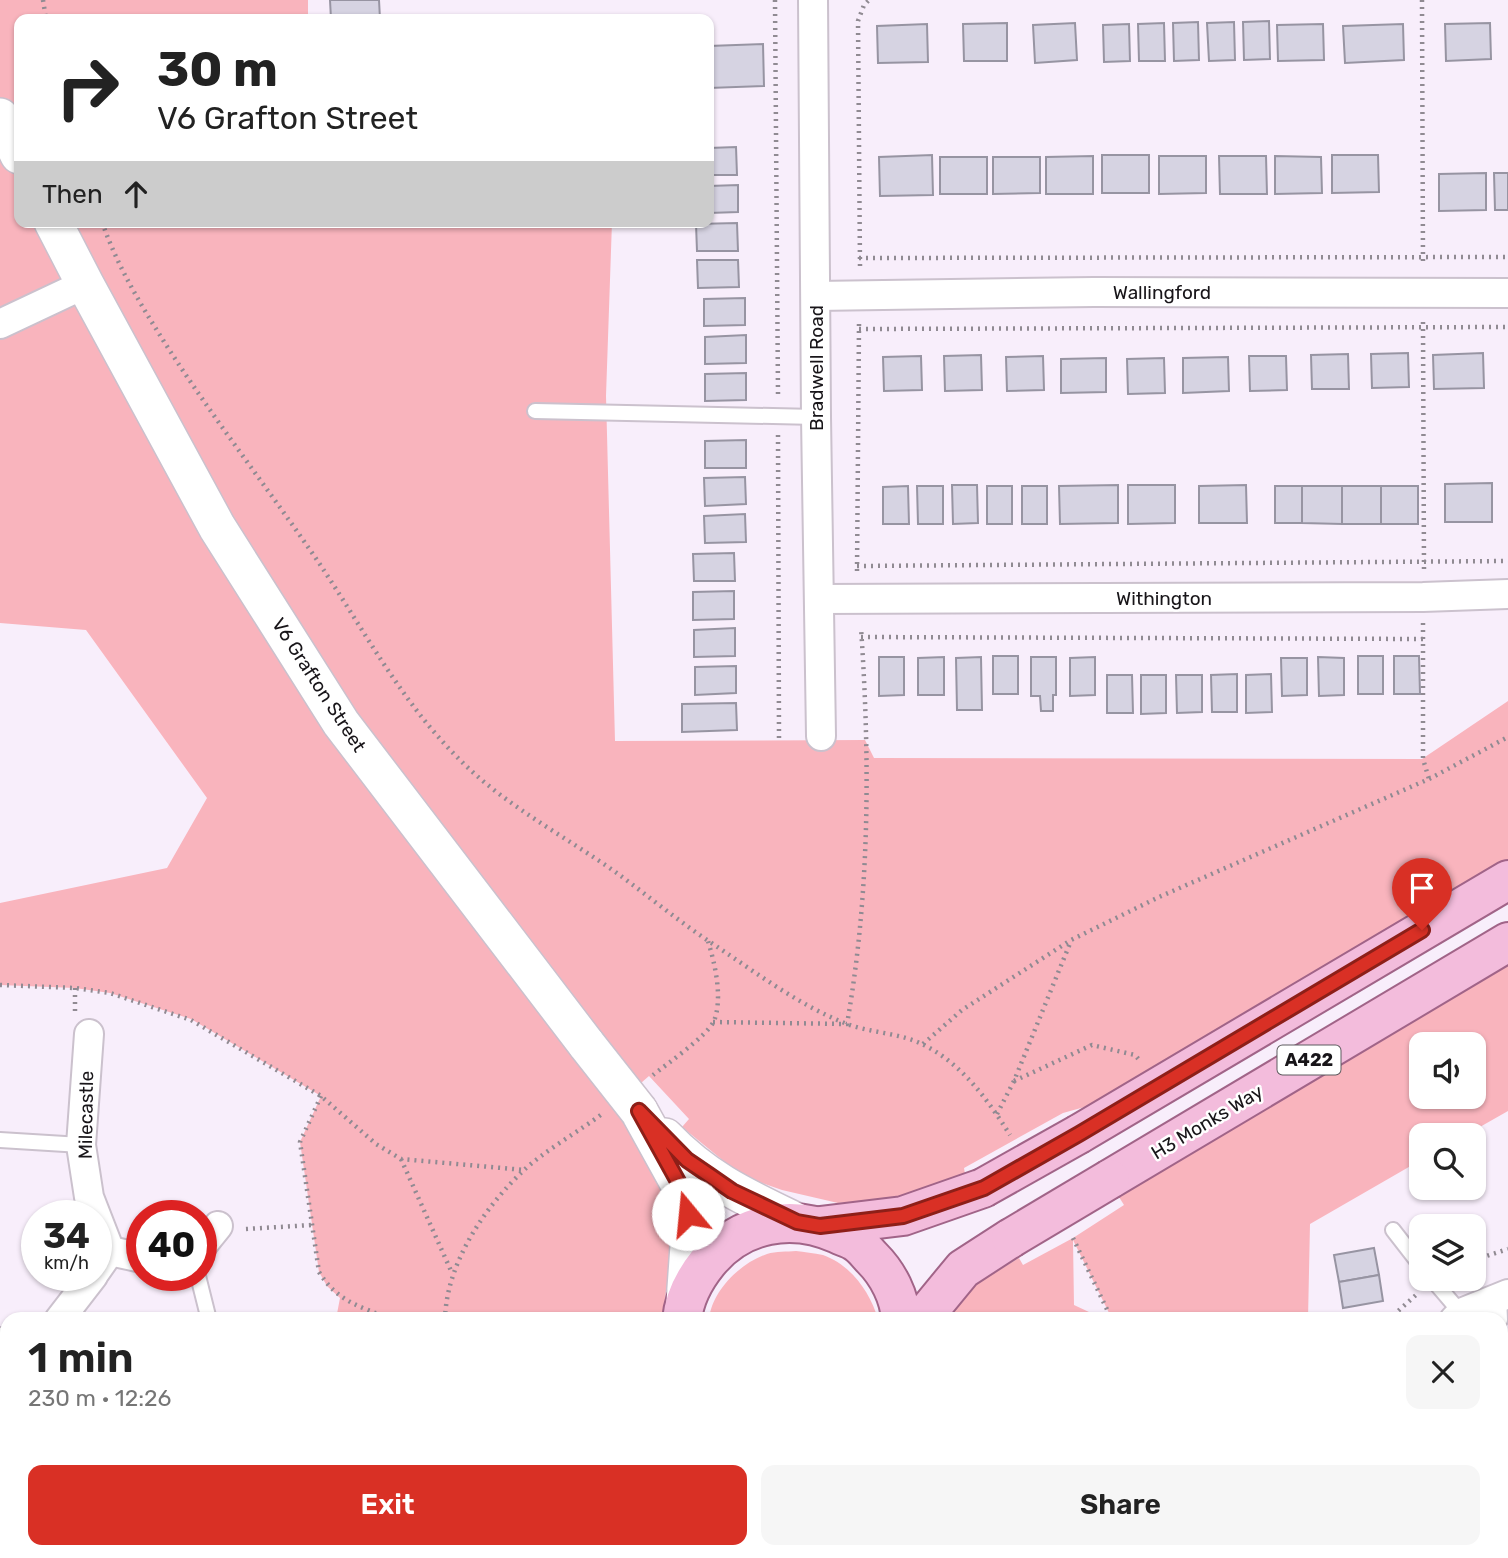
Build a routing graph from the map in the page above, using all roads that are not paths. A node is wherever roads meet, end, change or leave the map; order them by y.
1 (813, 0) edge
2 (0, 117) edge
3 (14, 145) edge
4 (56, 228) edge
5 (85, 284) junction
6 (1508, 293) edge
7 (816, 296) junction
8 (0, 324) edge
9 (535, 411) dead end
10 (816, 418) junction
11 (1508, 594) edge
12 (819, 599) junction
13 (821, 736) dead end
14 (1508, 880) edge
15 (1508, 943) edge
16 (89, 1034) dead end
17 (632, 1100) junction
18 (0, 1140) edge
19 (81, 1145) junction
20 (90, 1200) edge
21 (808, 1224) junction
22 (1392, 1230) dead end
23 (1409, 1251) edge
24 (81, 1291) edge
25 (202, 1291) edge
26 (1440, 1291) edge
27 (1503, 1303) edge
28 (65, 1312) edge
29 (207, 1312) edge
30 (682, 1312) edge
31 (683, 1312) edge
32 (900, 1312) edge
33 (928, 1312) edge
34 (1454, 1312) edge
35 (1471, 1312) edge

1 - 7 street, Bradwell Road
2 - 3 street
4 - 5 street, V6 Grafton Street
5 - 8 street
5 - 17 street, V6 Grafton Street, bridge
6 - 7 street, Wallingford
7 - 10 street, Bradwell Road
9 - 10 lane
10 - 12 street, Bradwell Road
11 - 12 street, Withington
12 - 13 street, Bradwell Road
14 - 21 main road, A422, bridge
15 - 33 main road, H3 Monks Way / A422, bridge
16 - 19 street, Milecastle
17 - 21 street, V6 Grafton Street
17 - 30 street, V6 Grafton Street
18 - 19 lane
19 - 20 street, Milecastle
21 - 31 main road, A422
21 - 32 main road
22 - 23 lane
24 - 28 street
25 - 29 lane
26 - 34 lane
27 - 35 street

